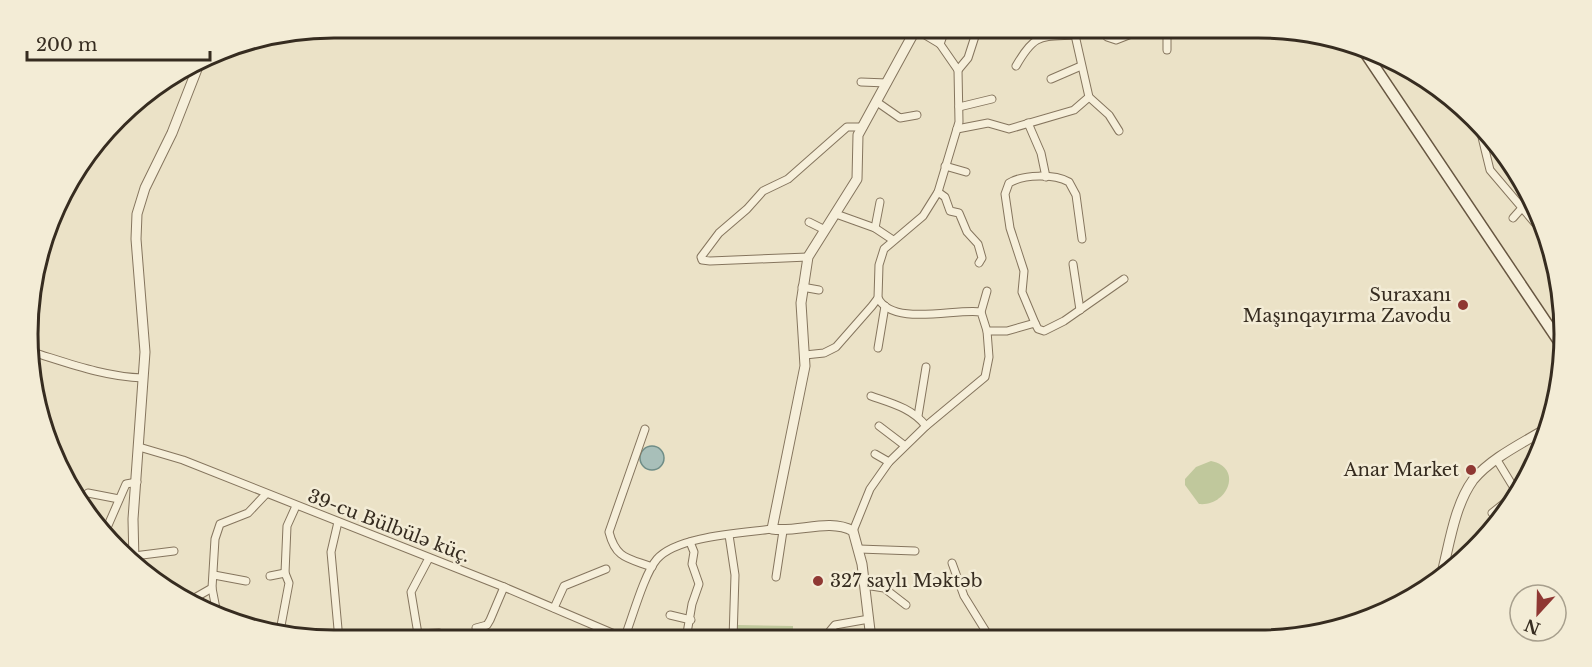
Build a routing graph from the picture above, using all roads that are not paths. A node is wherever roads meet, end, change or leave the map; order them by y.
1 (911, 38) edge
2 (931, 38) edge
3 (942, 38) edge
4 (974, 38) edge
5 (1042, 38) edge
6 (1076, 38) edge
7 (1167, 38) edge
8 (940, 44) junction
9 (1167, 50) dead end
10 (1377, 62) edge
11 (1016, 66) dead end
12 (1082, 66) junction
13 (958, 70) junction
14 (196, 71) edge
15 (1051, 80) dead end
16 (861, 82) dead end
17 (887, 83) junction
18 (1089, 97) junction
19 (992, 99) dead end
20 (877, 102) junction
21 (959, 107) junction
22 (917, 115) dead end
23 (1028, 123) junction
24 (863, 127) junction
25 (957, 129) junction
26 (1119, 130) dead end
27 (1483, 140) edge
28 (945, 166) junction
29 (966, 172) dead end
30 (1046, 177) junction
31 (938, 192) junction
32 (879, 202) dead end
33 (1521, 209) junction
34 (836, 214) junction
35 (1513, 218) dead end
36 (1532, 220) edge
37 (810, 222) dead end
38 (875, 228) junction
39 (825, 230) junction
40 (1082, 238) dead end
41 (893, 240) junction
42 (808, 257) junction
43 (979, 263) dead end
44 (1073, 264) dead end
45 (1124, 279) dead end
46 (802, 287) junction
47 (819, 290) dead end
48 (987, 291) dead end
49 (878, 298) junction
50 (885, 306) junction
51 (1080, 310) junction
52 (981, 312) junction
53 (1035, 323) junction
54 (987, 331) junction
55 (1554, 334) edge
56 (878, 348) dead end
57 (38, 354) edge
58 (805, 355) junction
59 (926, 367) dead end
60 (143, 378) junction
61 (871, 396) dead end
62 (918, 416) junction
63 (879, 426) dead end
64 (926, 426) junction
65 (645, 429) dead end
66 (1537, 435) edge
67 (904, 446) junction
68 (139, 447) junction
69 (875, 454) dead end
70 (1497, 460) junction
71 (890, 462) junction
72 (136, 482) junction
73 (1513, 485) edge
74 (88, 493) dead end
75 (266, 494) junction
76 (119, 499) junction
77 (296, 506) junction
78 (1496, 510) edge
79 (1492, 513) dead end
80 (338, 522) junction
81 (108, 525) edge
82 (772, 529) junction
83 (783, 531) junction
84 (853, 531) junction
85 (729, 535) junction
86 (690, 542) junction
87 (859, 549) junction
88 (174, 551) dead end
89 (915, 551) dead end
90 (134, 552) edge
91 (140, 558) edge
92 (429, 558) junction
93 (952, 563) dead end
94 (1445, 563) edge
95 (652, 567) junction
96 (606, 569) dead end
97 (285, 573) junction
98 (213, 575) junction
99 (270, 576) dead end
100 (776, 577) dead end
101 (246, 582) dead end
102 (865, 585) junction
103 (504, 587) junction
104 (212, 588) junction
105 (198, 596) edge
106 (215, 605) edge
107 (906, 605) dead end
108 (554, 608) junction
109 (670, 615) dead end
110 (869, 619) junction
111 (690, 620) junction
112 (281, 625) edge
113 (476, 628) dead end
114 (338, 630) edge
115 (417, 630) edge
116 (604, 630) edge
117 (628, 630) edge
118 (688, 630) edge
119 (733, 630) edge
120 (831, 630) edge
121 (870, 630) edge
122 (985, 630) edge

1 - 17 street
2 - 8 street
3 - 8 street
4 - 13 street
5 - 11 street
6 - 12 street
7 - 9 street
8 - 13 street
10 - 55 main road
12 - 15 street
12 - 18 street
13 - 21 street
14 - 60 street
16 - 17 street
17 - 20 street
18 - 23 street
18 - 26 street
19 - 21 street
20 - 22 street
20 - 24 street
21 - 25 street
23 - 25 street
23 - 30 street
24 - 34 street
24 - 42 street
25 - 28 street
27 - 33 street
28 - 29 street
28 - 31 street
30 - 40 street
30 - 53 street
31 - 41 street
31 - 43 street
32 - 38 street
33 - 35 street
33 - 36 street
34 - 38 street
34 - 39 street
37 - 39 street
38 - 41 street
39 - 42 street
41 - 49 street
42 - 46 street
44 - 51 street
45 - 51 street
46 - 47 street
46 - 58 street
48 - 52 street
49 - 50 street
49 - 58 street
50 - 52 street
50 - 56 street
51 - 53 street
52 - 54 street
53 - 54 street
54 - 64 street
57 - 60 street
58 - 82 street
59 - 62 street
60 - 68 street
61 - 62 street
62 - 64 street
63 - 67 street
64 - 67 street
65 - 95 street
66 - 70 street
67 - 71 street
68 - 72 street
68 - 75 street, 39-cu Bülbülə küç.
69 - 71 street
70 - 73 street
70 - 94 street
71 - 84 street
72 - 76 street
72 - 90 street
74 - 76 street
75 - 77 street, 39-cu Bülbülə küç.
75 - 98 street
76 - 81 street
77 - 80 street, 39-cu Bülbülə küç.
77 - 97 street
78 - 79 street
80 - 92 street, 39-cu Bülbülə küç.
80 - 114 street
82 - 83 street
82 - 85 street
83 - 84 street
83 - 100 street
84 - 87 street
85 - 86 street
85 - 119 street
86 - 95 street
86 - 111 street
87 - 89 street
87 - 102 street
88 - 91 street
92 - 103 street, 39-cu Bülbülə küç.
92 - 115 street
93 - 122 street
95 - 117 street
96 - 108 street
97 - 99 street
97 - 112 street
98 - 101 street
98 - 104 street
102 - 107 street
102 - 110 street
103 - 108 street, 39-cu Bülbülə küç.
103 - 113 street
104 - 105 street
104 - 106 street
108 - 116 street, 39-cu Bülbülə küç.
109 - 111 street
110 - 120 street
110 - 121 street
111 - 118 street

